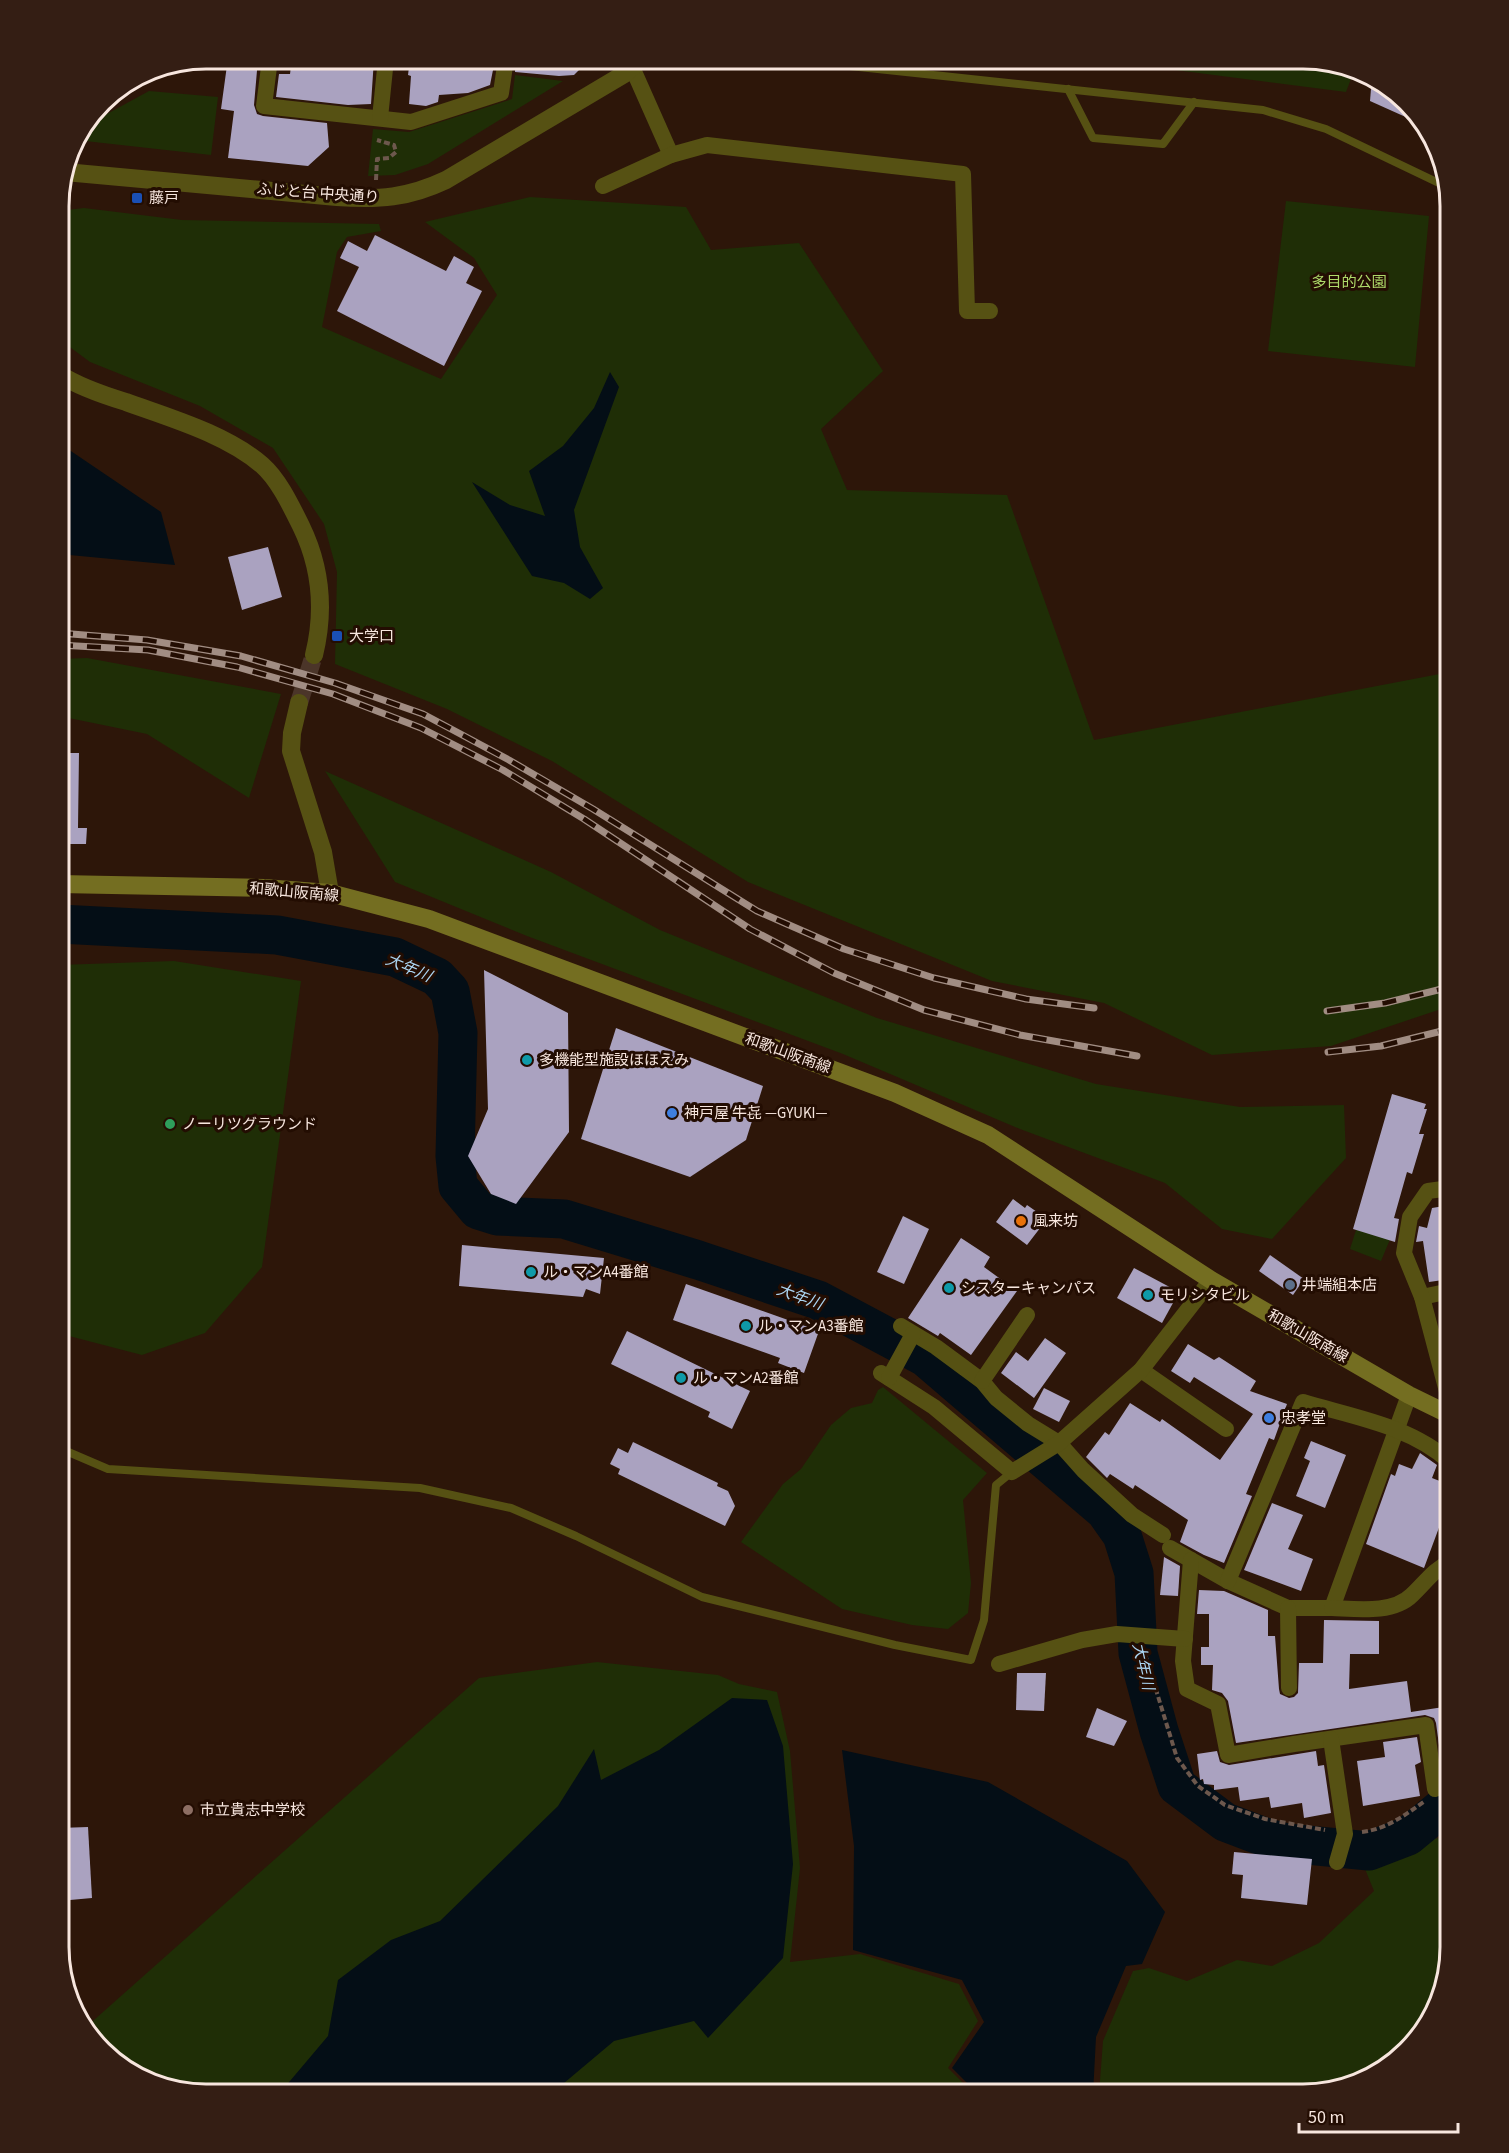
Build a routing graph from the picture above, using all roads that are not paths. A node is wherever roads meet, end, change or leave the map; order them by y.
1 (269, 69) edge
2 (385, 69) edge
3 (505, 69) edge
4 (630, 69) edge
5 (639, 69) edge
6 (879, 69) edge
7 (1068, 89) junction
8 (1194, 102) junction
9 (380, 118) junction
10 (671, 155) junction
11 (74, 172) edge
12 (1438, 183) edge
13 (603, 186) dead end
14 (990, 311) dead end
15 (69, 379) edge
16 (314, 654) tunnel mouth
17 (299, 703) tunnel mouth
18 (69, 884) edge
19 (330, 893) junction
20 (1440, 1189) edge
21 (1211, 1280) junction
22 (1440, 1293) edge
23 (1422, 1297) junction
24 (1028, 1315) dead end
25 (1440, 1365) edge
26 (1141, 1370) junction
27 (982, 1381) junction
28 (1409, 1395) junction
29 (1440, 1410) edge
30 (1226, 1429) dead end
31 (1398, 1430) junction
32 (1056, 1445) junction
33 (69, 1452) edge
34 (1440, 1452) edge
35 (1012, 1472) junction
36 (1191, 1560) junction
37 (1440, 1567) edge
38 (1228, 1581) junction
39 (1288, 1608) junction
40 (1332, 1608) junction
41 (1185, 1639) junction
42 (999, 1664) dead end
43 (1289, 1688) dead end
44 (1331, 1739) junction
45 (1435, 1789) road end
46 (1337, 1863) dead end

1 - 9 street
2 - 9 street
3 - 9 street
4 - 11 street, ふじと台 中央通り
5 - 10 street
6 - 7 lane
7 - 8 lane
7 - 8 lane
8 - 12 lane
10 - 13 street
10 - 14 street
15 - 16 street
17 - 19 street
18 - 19 main road, 和歌山阪南線
19 - 21 main road, 和歌山阪南線
20 - 23 street
21 - 26 street
21 - 28 main road, 和歌山阪南線
22 - 23 street
23 - 25 street
24 - 27 street
26 - 30 street
26 - 32 street
27 - 32 street
27 - 35 street
28 - 29 main road, 和歌山阪南線
28 - 31 street
31 - 34 street
31 - 38 street
31 - 40 street
32 - 35 street
32 - 36 street
33 - 35 lane
36 - 38 street
36 - 41 street
37 - 40 street
38 - 39 street
39 - 40 street
39 - 43 street
41 - 42 street
41 - 44 street
44 - 45 street
44 - 46 street

